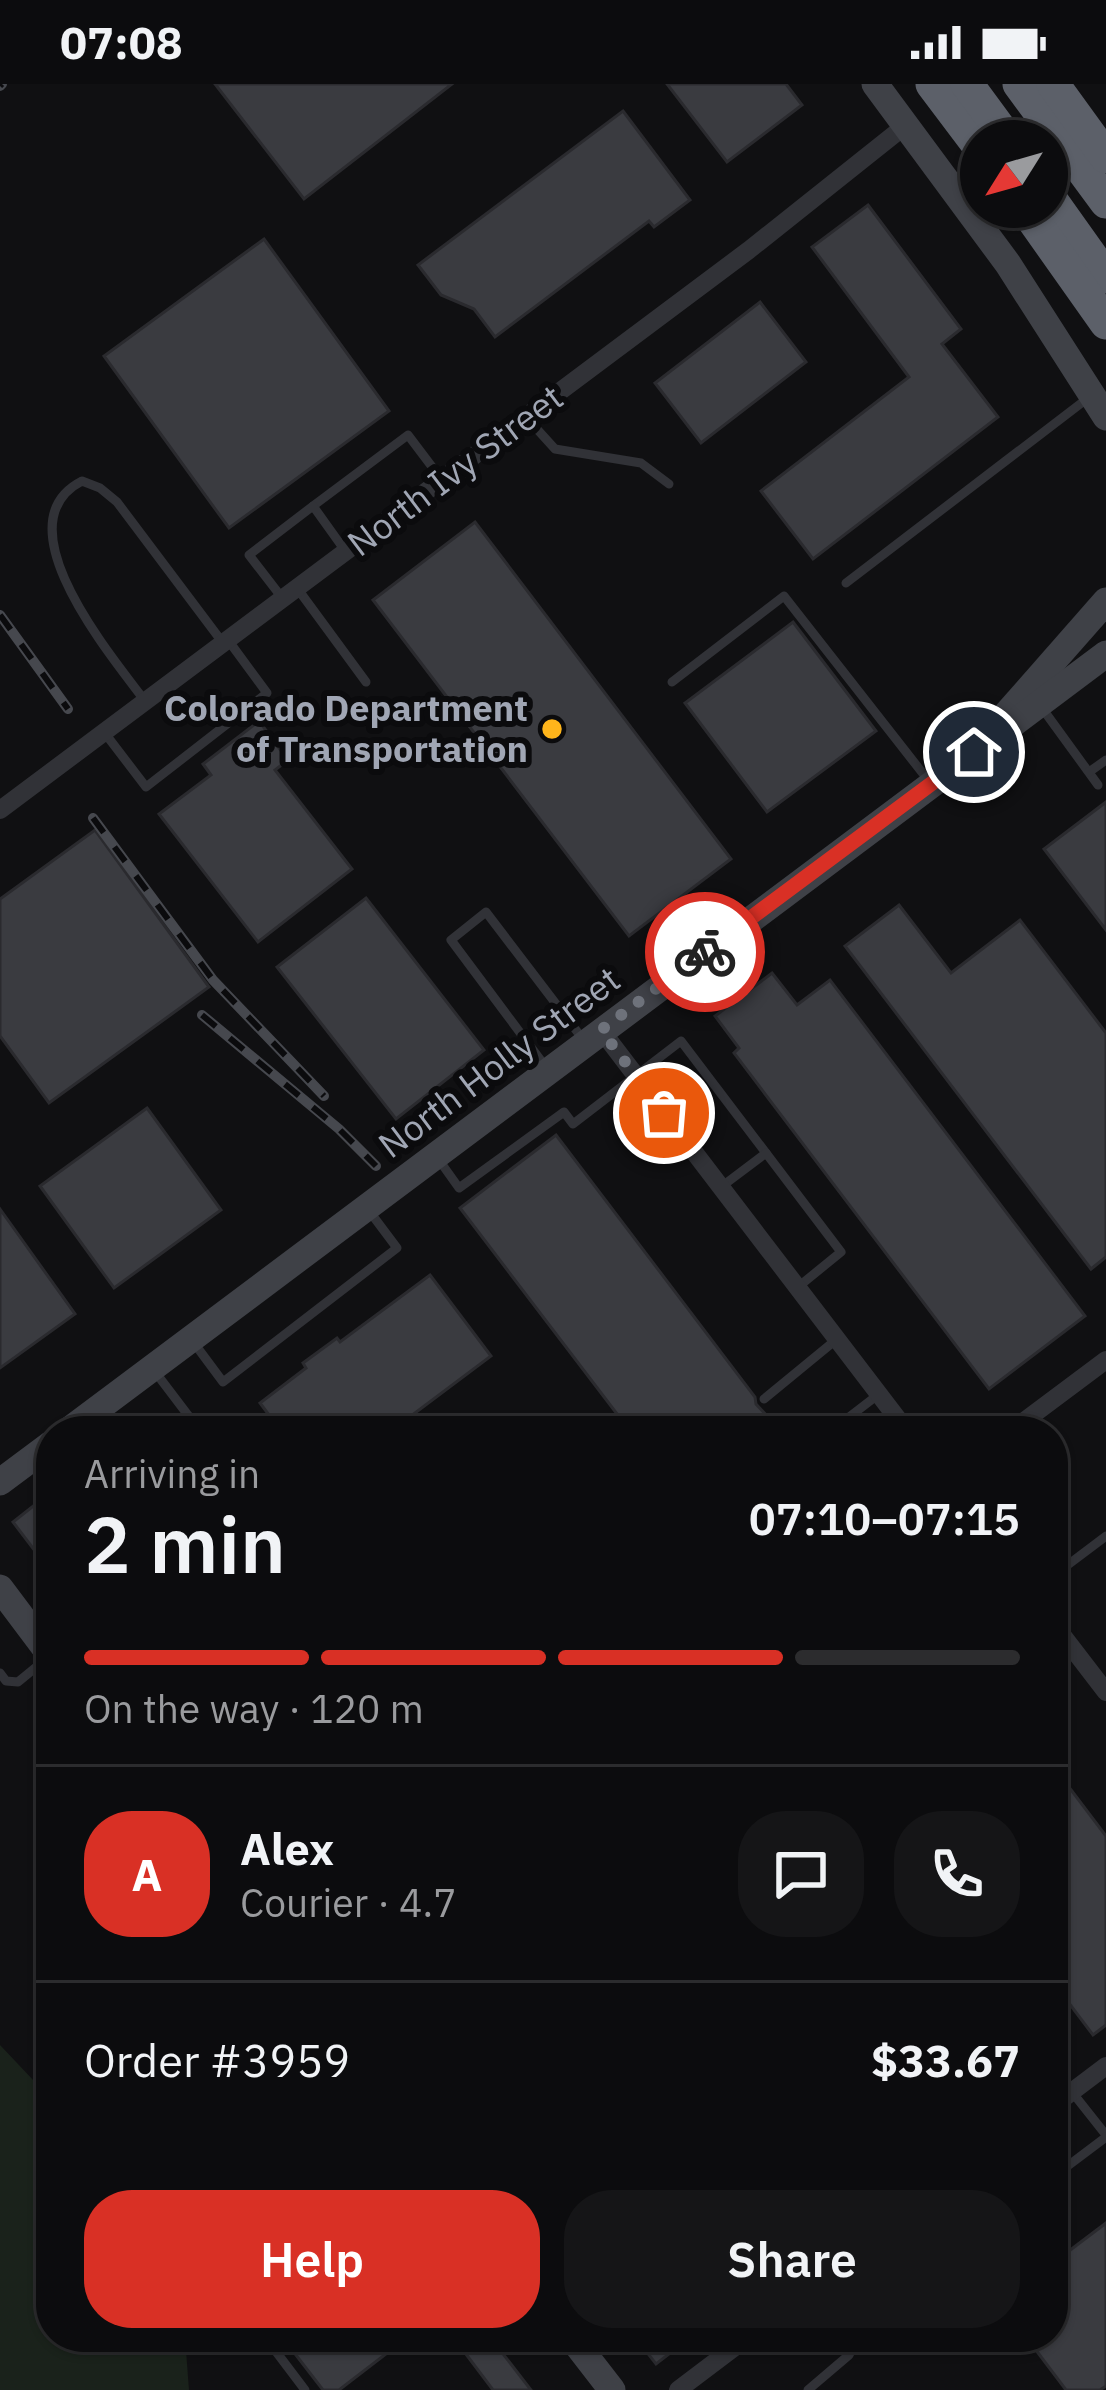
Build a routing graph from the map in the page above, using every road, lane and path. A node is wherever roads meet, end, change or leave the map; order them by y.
1 (874, 84) edge
2 (932, 84) edge
3 (955, 84) edge
4 (967, 84) edge
5 (1019, 84) edge
6 (1052, 84) edge
7 (978, 120) edge
8 (994, 120) edge
9 (960, 121) edge
10 (906, 125) junction
11 (1106, 157) edge
12 (1106, 202) edge
13 (1068, 224) edge
14 (1043, 228) edge
15 (1106, 277) edge
16 (1102, 317) edge
17 (1100, 406) edge
18 (526, 417) junction
19 (442, 480) junction
20 (669, 484) dead end
21 (313, 506) junction
22 (346, 552) junction
23 (846, 583) dead end
24 (290, 594) junction
25 (1106, 601) edge
26 (226, 641) junction
27 (1106, 654) edge
28 (366, 682) dead end
29 (672, 682) dead end
30 (145, 701) junction
31 (1038, 704) junction
32 (104, 732) junction
33 (974, 752) junction
34 (1106, 760) edge
35 (1089, 772) junction
36 (931, 784) junction
37 (1099, 785) dead end
38 (3, 802) edge
39 (593, 1036) junction
40 (548, 1070) junction
41 (636, 1076) junction
42 (766, 1153) junction
43 (436, 1155) junction
44 (721, 1187) junction
45 (366, 1208) junction
46 (798, 1287) junction
47 (190, 1339) junction
48 (837, 1339) junction
49 (1106, 1360) edge
50 (152, 1368) junction
51 (879, 1394) junction
52 (764, 1399) dead end
53 (88, 1416) edge
54 (189, 1416) edge
55 (850, 1416) edge
56 (896, 1416) edge
57 (1031, 1416) edge
58 (36, 1455) edge
59 (0, 1482) edge
60 (1106, 1536) edge
61 (1068, 1565) edge
62 (0, 1588) edge
63 (36, 1635) edge
64 (1068, 1643) edge
65 (36, 1667) edge
66 (0, 1672) edge
67 (1106, 1692) edge
68 (1106, 2066) edge
69 (1072, 2092) junction
70 (1068, 2095) edge
71 (1106, 2136) edge
72 (1068, 2165) edge
73 (276, 2352) edge
74 (583, 2352) edge
75 (728, 2352) edge
76 (851, 2352) edge
77 (305, 2390) edge
78 (612, 2390) edge
79 (678, 2390) edge
80 (808, 2390) edge

1 - 10 street
2 - 9 highway
3 - 7 highway
4 - 8 highway
5 - 12 highway
6 - 11 highway
10 - 17 street
10 - 18 street, North Ivy Street
13 - 15 highway
14 - 16 highway
17 - 23 lane
18 - 19 street, North Ivy Street
18 - 20 lane
19 - 21 lane
19 - 22 street, North Ivy Street
21 - 22 lane
21 - 24 lane
22 - 24 street, North Ivy Street
24 - 26 street, North Ivy Street
24 - 28 lane
25 - 33 street, North Holly Street
26 - 30 street, North Ivy Street
26 - 30 lane
26 - 32 lane
27 - 31 street, North Holly Street
29 - 36 lane
30 - 32 street, North Ivy Street
31 - 33 street, North Holly Street
31 - 35 lane
32 - 38 street, North Ivy Street
33 - 36 street, North Holly Street
34 - 35 lane
35 - 37 lane
36 - 39 street, North Holly Street
39 - 40 street, North Holly Street
39 - 40 lane
39 - 41 street
40 - 43 street, North Holly Street
41 - 42 lane
41 - 43 lane
41 - 44 street
42 - 44 lane
42 - 46 lane
43 - 45 street, North Holly Street
44 - 46 street
45 - 47 street, North Holly Street
45 - 47 lane
46 - 48 street
47 - 50 street, North Holly Street
48 - 51 street
48 - 52 lane
49 - 57 street
50 - 53 street, North Holly Street
50 - 54 lane
51 - 55 lane
51 - 56 street
58 - 59 street
60 - 61 lane
62 - 63 street
64 - 67 street
65 - 66 lane
68 - 69 street
69 - 70 street
69 - 71 lane
71 - 72 lane
73 - 77 lane
74 - 78 street
75 - 79 street
76 - 80 lane

